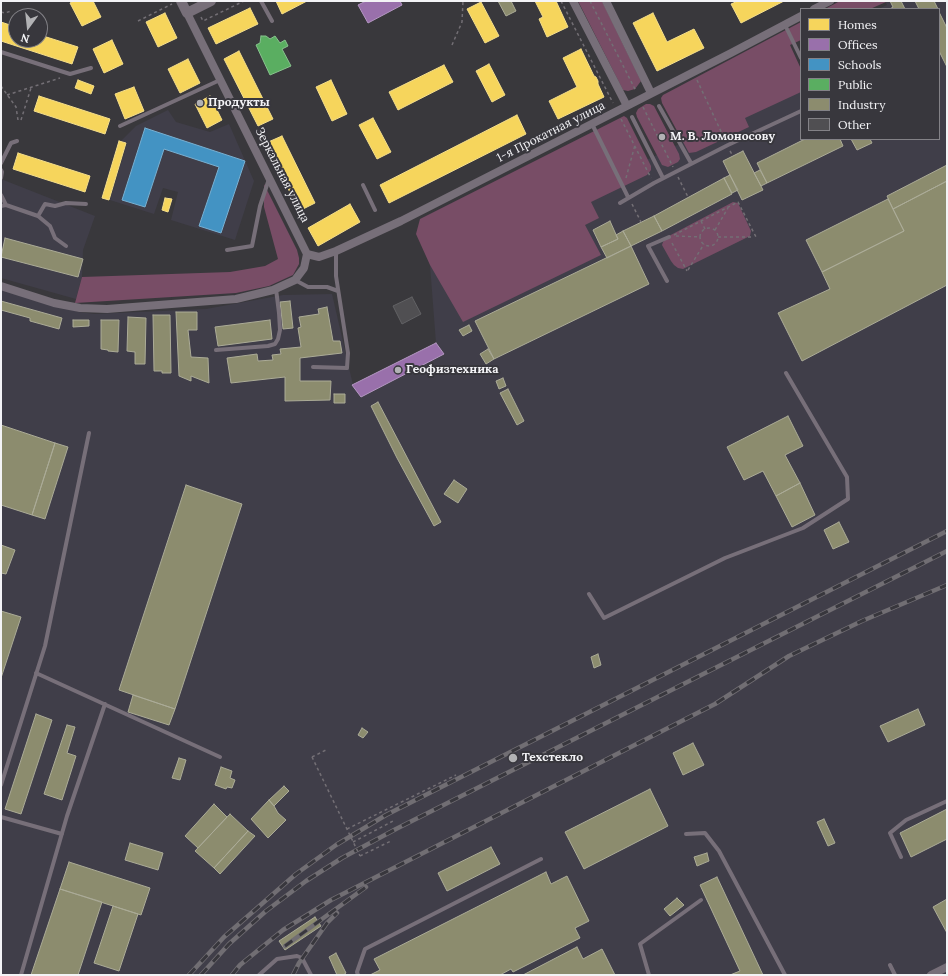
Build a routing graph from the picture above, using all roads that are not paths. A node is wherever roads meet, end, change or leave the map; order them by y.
1 (211, 1) edge
2 (260, 1) edge
3 (573, 1) edge
4 (606, 1) edge
5 (830, 1) edge
6 (178, 2) edge
7 (816, 8) edge
8 (187, 13) junction
9 (800, 16) edge
10 (272, 21) dead end
11 (785, 24) junction
12 (1, 52) edge
13 (800, 56) edge
14 (91, 68) dead end
15 (220, 80) junction
16 (651, 93) junction
17 (627, 106) junction
18 (659, 106) dead end
19 (800, 111) edge
20 (632, 117) dead end
21 (592, 124) junction
22 (120, 126) dead end
23 (17, 141) dead end
24 (1, 162) edge
25 (691, 163) junction
26 (1, 170) edge
27 (1, 178) edge
28 (663, 178) junction
29 (269, 179) junction
30 (363, 185) dead end
31 (1, 195) edge
32 (628, 197) junction
33 (620, 203) dead end
34 (86, 204) dead end
35 (3, 206) edge
36 (375, 210) dead end
37 (38, 216) junction
38 (669, 237) road end
39 (66, 246) dead end
40 (227, 250) dead end
41 (336, 251) junction
42 (307, 254) junction
43 (295, 280) junction
44 (667, 280) dead end
45 (1, 286) edge
46 (276, 289) junction
47 (338, 291) junction
48 (216, 350) dead end
49 (312, 367) dead end
50 (786, 373) dead end
51 (89, 433) dead end
52 (589, 594) dead end
53 (36, 673) junction
54 (105, 704) junction
55 (220, 757) dead end
56 (1, 785) edge
57 (947, 801) edge
58 (1, 817) edge
59 (62, 834) junction
60 (686, 834) dead end
61 (901, 857) dead end
62 (541, 858) dead end
63 (701, 900) dead end
64 (890, 965) dead end
65 (947, 967) edge
66 (356, 974) edge
67 (21, 975) edge
68 (259, 975) edge
69 (311, 975) edge
70 (649, 975) edge
71 (785, 975) edge
72 (895, 975) edge
73 (931, 975) edge

1 - 8 street
2 - 10 lane
3 - 17 street
4 - 16 street
5 - 7 street
6 - 8 street, Зеркальная улица
8 - 15 street, Зеркальная улица
9 - 11 street, 1-я Прокатная улица
11 - 13 lane
11 - 16 street, 1-я Прокатная улица
12 - 14 lane
15 - 22 lane
15 - 29 street, Зеркальная улица
16 - 17 street, 1-я Прокатная улица
17 - 21 street, 1-я Прокатная улица
18 - 25 lane
19 - 25 lane
20 - 28 lane
21 - 32 lane
21 - 41 street, 1-я Прокатная улица
23 - 24 lane
25 - 28 lane
26 - 27 lane
28 - 32 lane
29 - 40 lane
29 - 42 street, Зеркальная улица
30 - 36 lane
31 - 35 lane
32 - 33 lane
34 - 37 lane
35 - 37 lane
37 - 39 lane
38 - 44 lane
41 - 42 street, 1-я Прокатная улица
41 - 47 lane
42 - 43 street
43 - 46 street
43 - 47 lane
45 - 46 street
46 - 48 lane
47 - 49 lane
50 - 52 lane
51 - 53 lane
53 - 54 lane
53 - 56 lane
54 - 55 lane
54 - 59 lane
57 - 61 lane
58 - 59 lane
59 - 67 lane
60 - 71 lane
62 - 66 lane
63 - 70 lane
64 - 72 lane
65 - 73 street
68 - 69 lane

